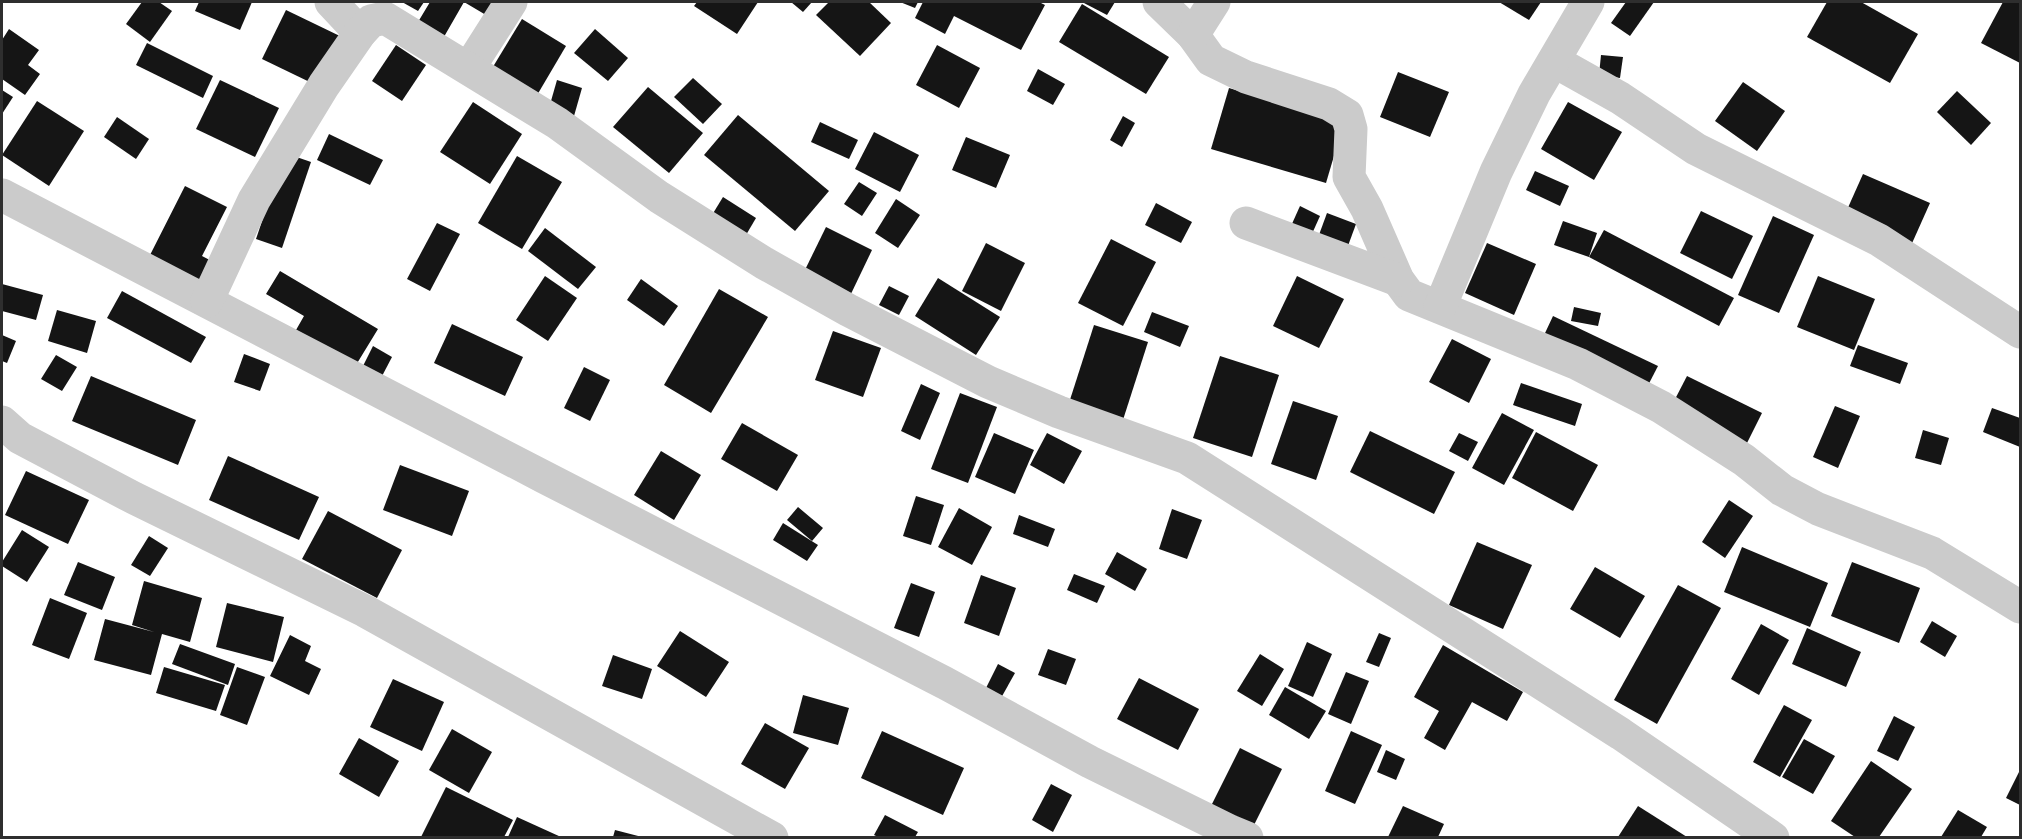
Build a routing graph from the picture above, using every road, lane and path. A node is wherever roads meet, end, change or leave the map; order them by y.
1 (331, 2) edge
2 (511, 2) edge
3 (1159, 2) edge
4 (1214, 2) edge
5 (1588, 2) edge
6 (360, 33) junction
7 (1192, 34) junction
8 (1554, 61) junction
9 (469, 68) junction
10 (2, 195) edge
11 (1246, 223) dead end
12 (1398, 280) junction
13 (207, 301) junction
14 (1440, 307) junction
15 (2020, 332) edge
16 (2, 422) edge
17 (2020, 607) edge
18 (772, 837) edge
19 (1247, 837) edge
20 (1773, 837) edge

1 - 6 street
2 - 9 street
3 - 7 street
4 - 7 street
5 - 8 street
6 - 9 street
6 - 13 street
7 - 12 street
8 - 14 street
8 - 15 street
9 - 20 street
10 - 13 street
11 - 12 street
12 - 14 street
13 - 19 street
14 - 17 street
16 - 18 street

